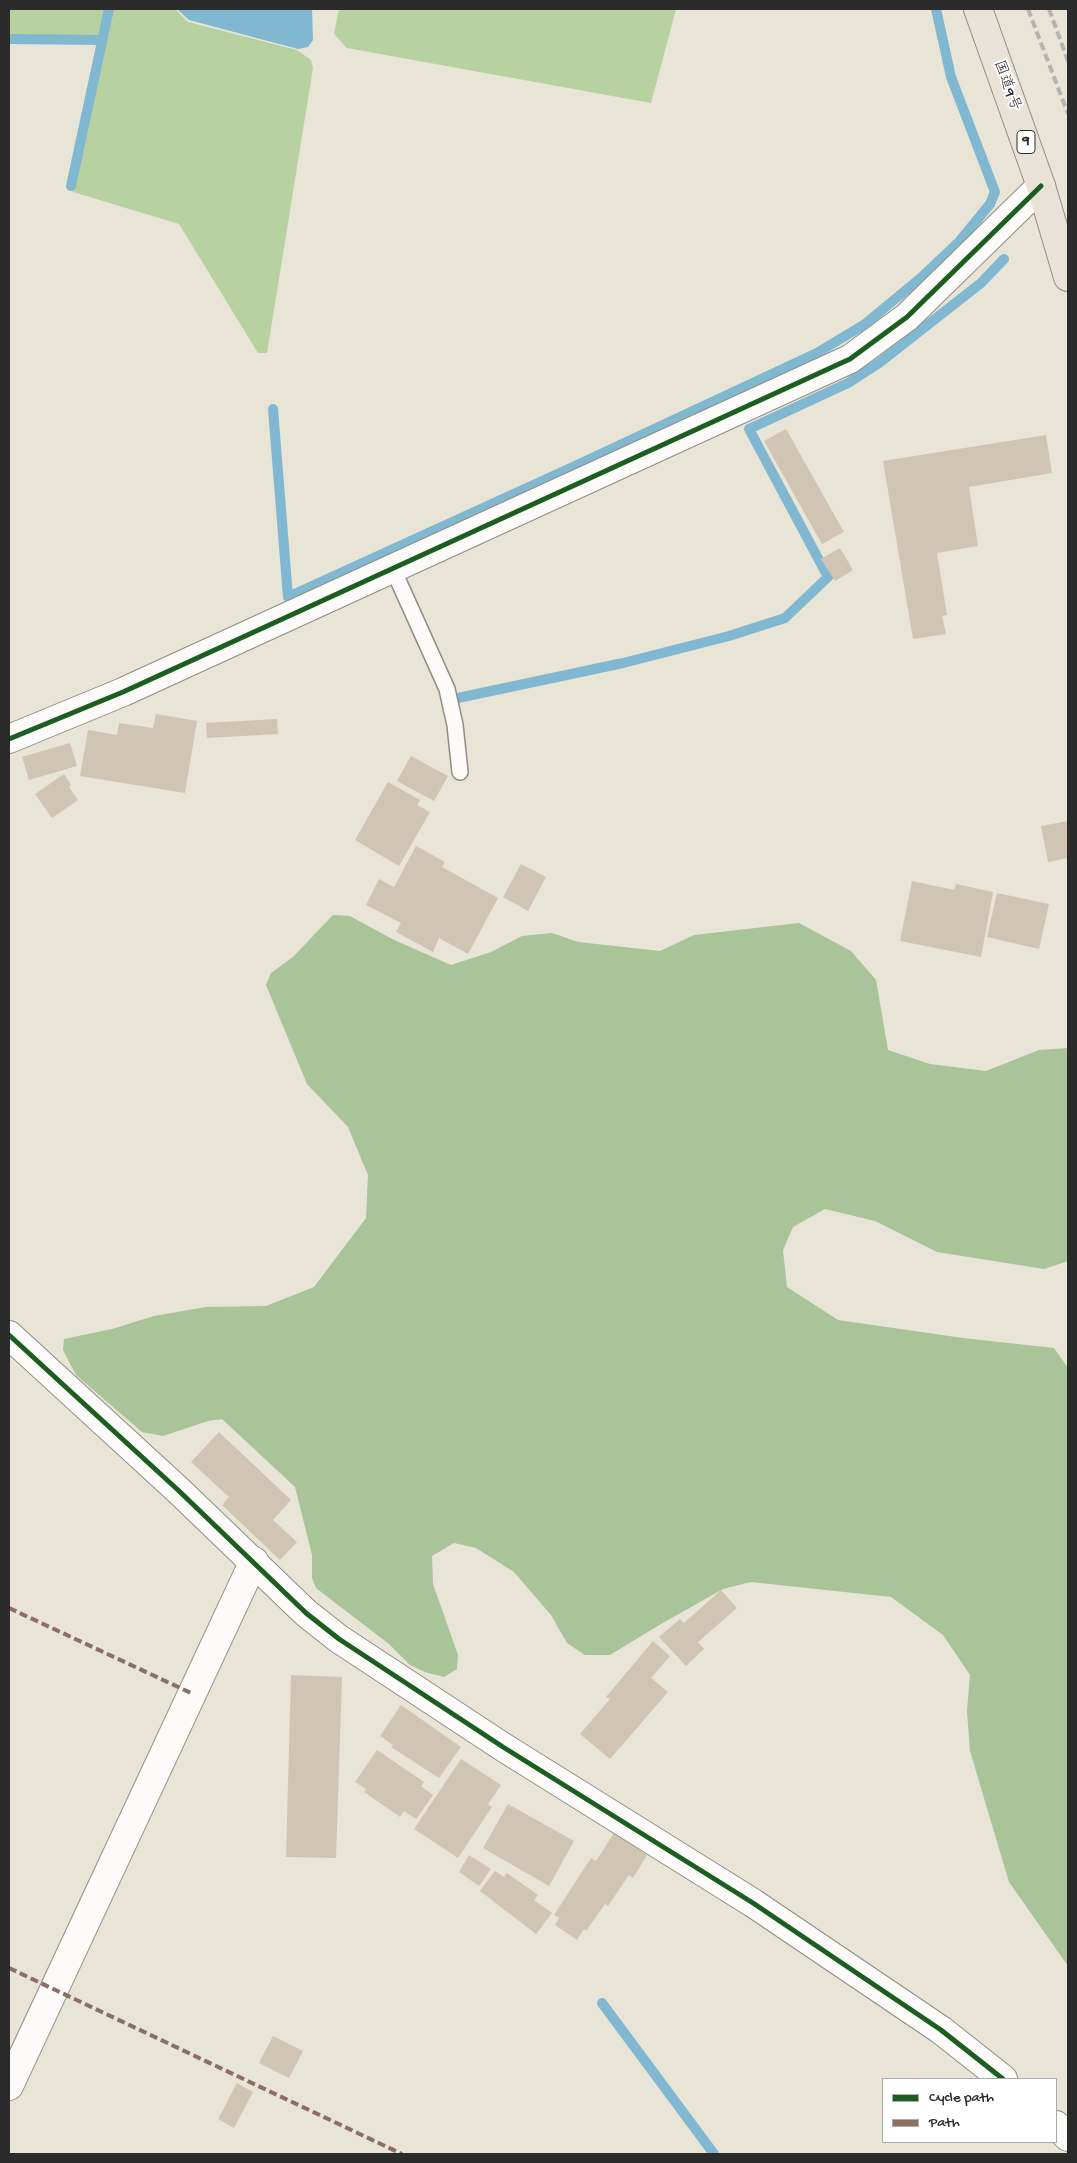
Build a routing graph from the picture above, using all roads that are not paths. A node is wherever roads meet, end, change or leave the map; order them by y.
1 (978, 9) edge
2 (1042, 186) junction
3 (1068, 277) edge
4 (393, 569) junction
5 (9, 740) edge
6 (460, 772) dead end
7 (9, 1335) edge
8 (254, 1561) junction
9 (1002, 2078) edge
10 (9, 2086) edge
11 (1057, 2126) edge
12 (1068, 2137) edge

1 - 2 highway, 国道9号 / 9
2 - 3 highway, 国道9号 / 9
2 - 4 street
4 - 5 street
4 - 6 lane
7 - 8 street
8 - 9 street
8 - 10 street
11 - 12 street

